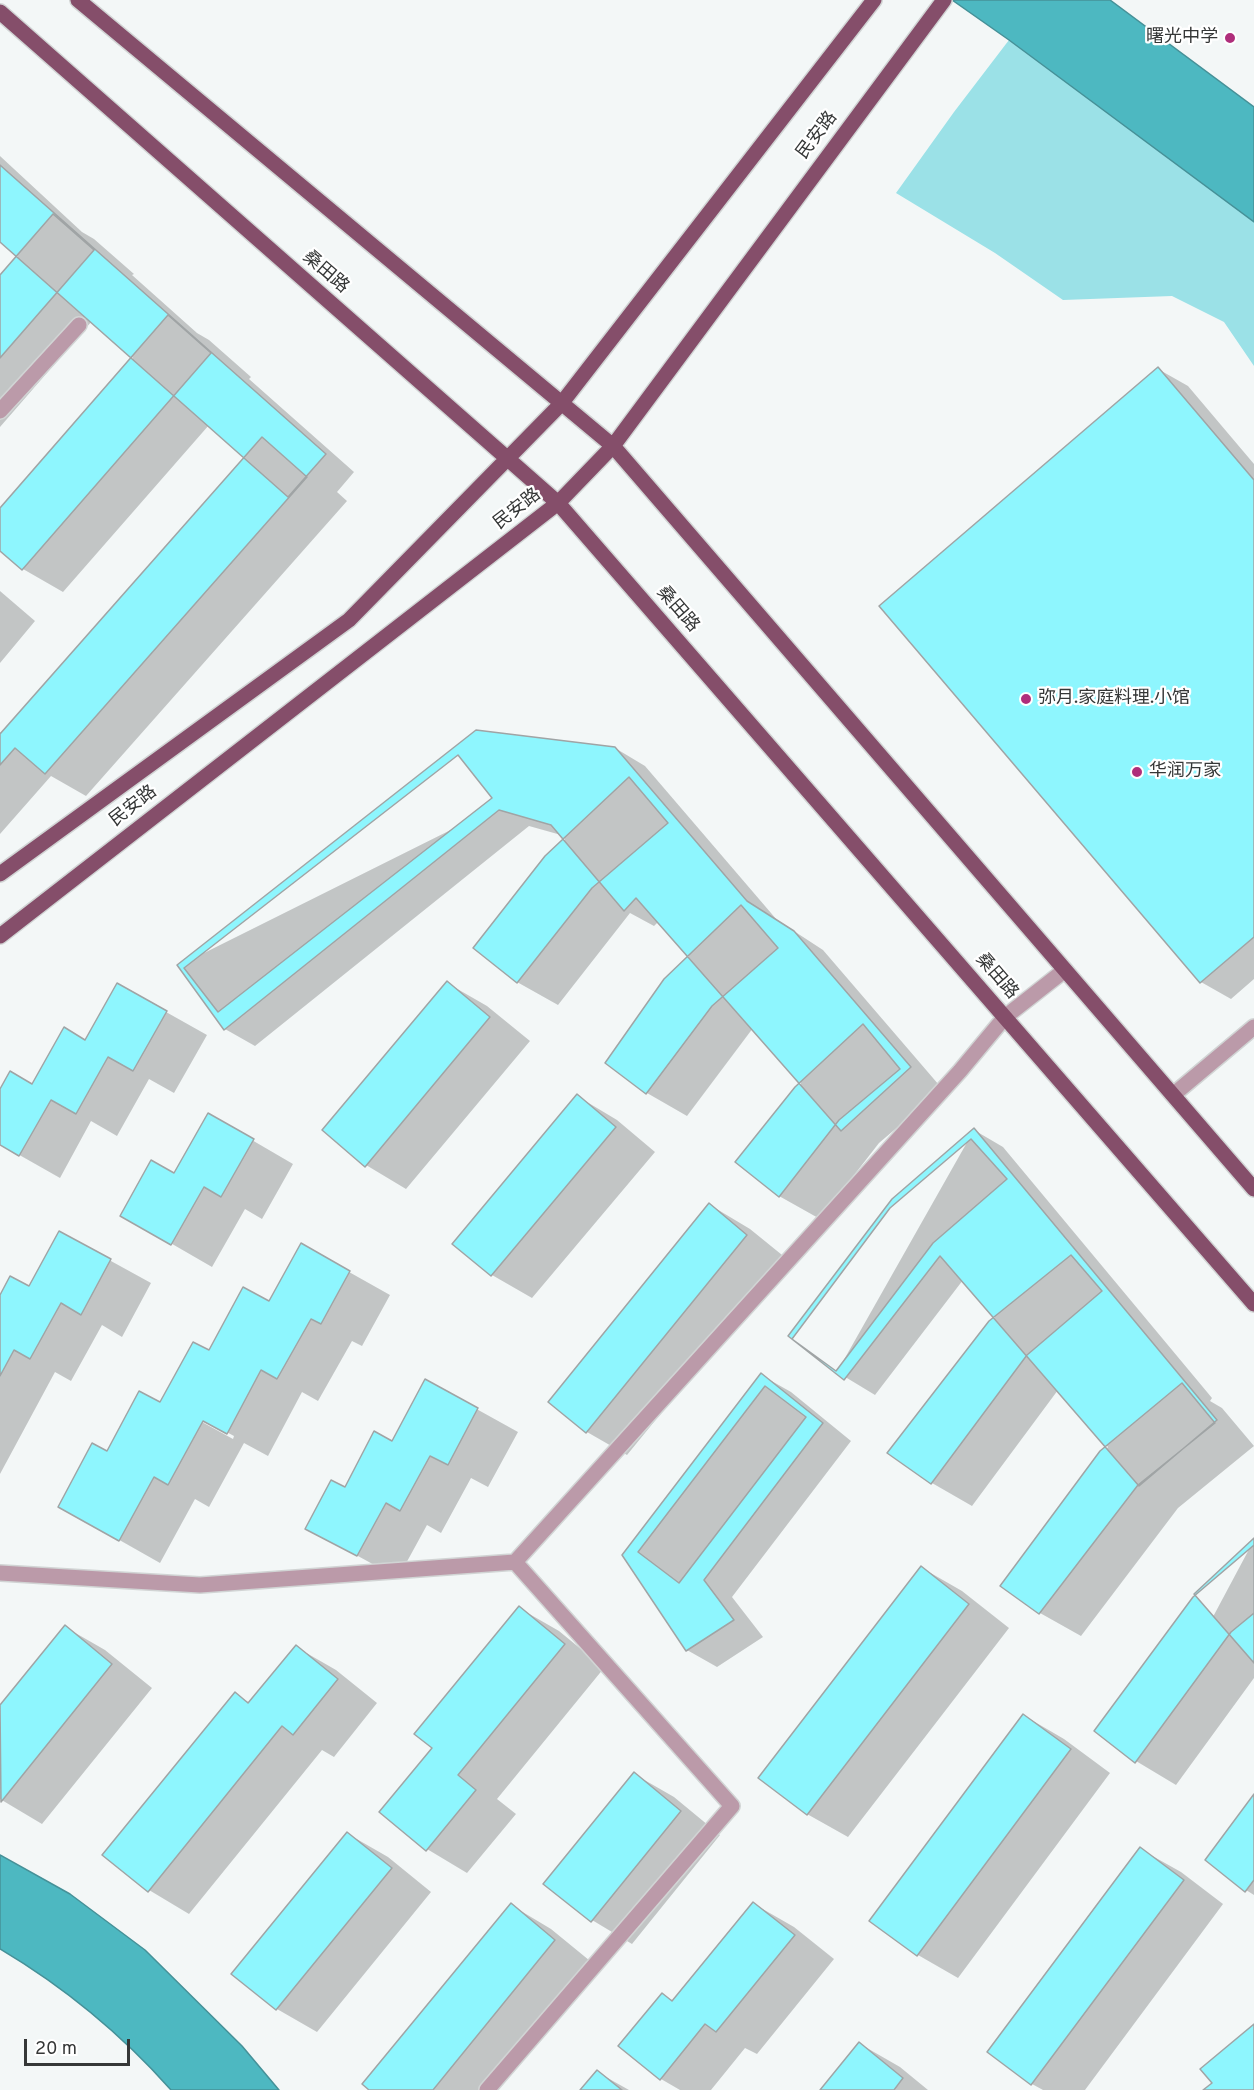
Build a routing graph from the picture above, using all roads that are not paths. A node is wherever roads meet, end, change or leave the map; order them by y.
1 (78, 0) edge
2 (874, 0) edge
3 (944, 0) edge
4 (0, 12) edge
5 (79, 325) dead end
6 (561, 404) junction
7 (0, 411) edge
8 (613, 446) junction
9 (507, 459) junction
10 (558, 503) junction
11 (0, 874) edge
12 (0, 936) edge
13 (1065, 970) junction
14 (1005, 1017) junction
15 (1254, 1027) edge
16 (1173, 1095) junction
17 (1254, 1189) edge
18 (1254, 1304) edge
19 (515, 1562) junction
20 (0, 1573) edge
21 (487, 2090) edge

1 - 6 main road
2 - 6 main road, 民安路
3 - 8 main road, 民安路
4 - 9 main road, 桑田路
5 - 7 street
6 - 8 main road
6 - 9 main road, 民安路
8 - 10 main road, 民安路
8 - 13 main road
9 - 10 main road, 桑田路
9 - 11 main road, 民安路
10 - 12 main road, 民安路
10 - 14 main road, 桑田路
13 - 14 street
13 - 16 main road
14 - 18 main road, 桑田路
14 - 19 street
15 - 16 street
16 - 17 main road
19 - 20 street
19 - 21 street

